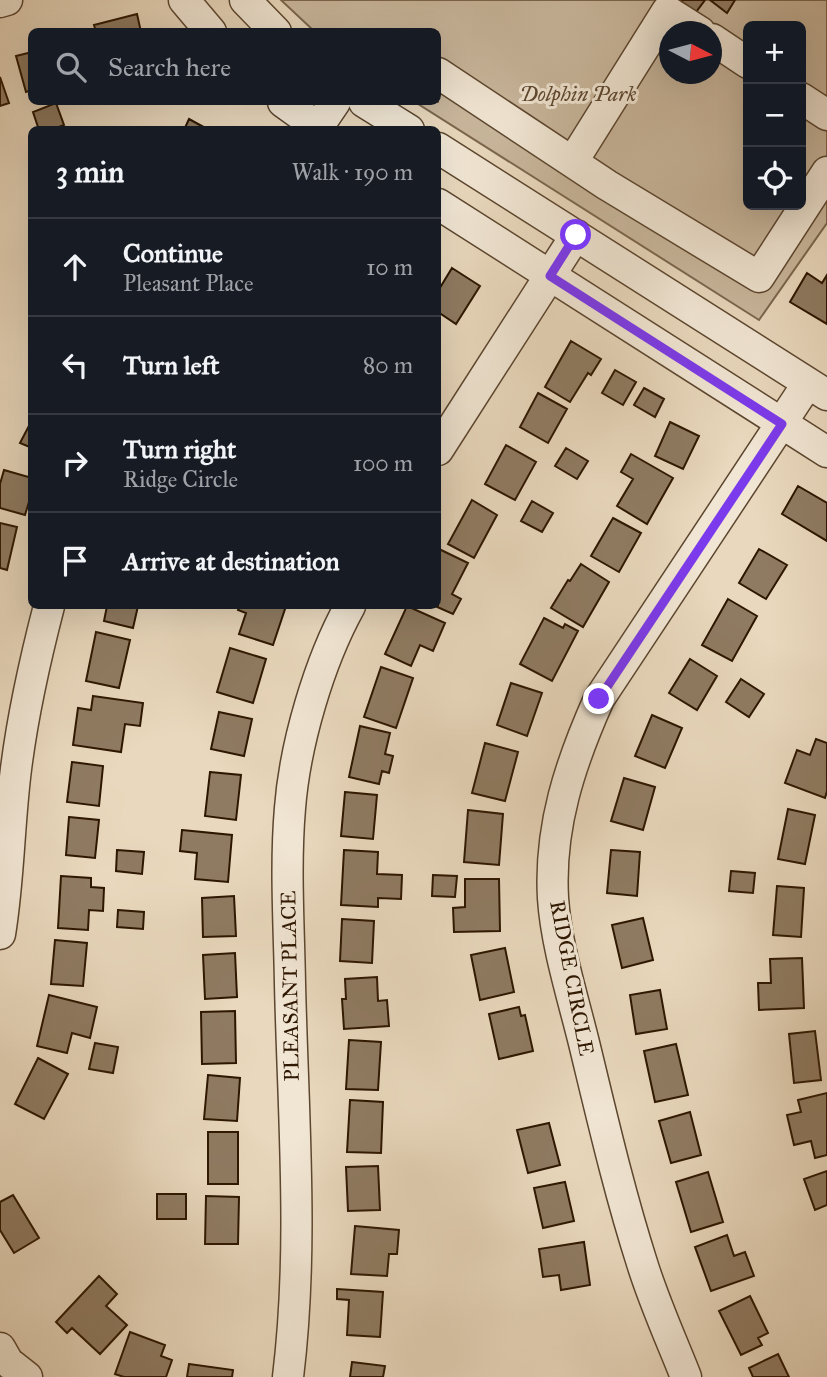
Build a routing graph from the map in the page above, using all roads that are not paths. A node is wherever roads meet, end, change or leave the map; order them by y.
1 (6, 0) edge
2 (184, 0) edge
3 (245, 0) edge
4 (0, 2) edge
5 (661, 21) edge
6 (683, 21) edge
7 (659, 24) edge
8 (208, 28) edge
9 (272, 28) edge
10 (722, 46) edge
11 (743, 60) edge
12 (441, 76) edge
13 (806, 101) edge
14 (287, 105) edge
15 (333, 105) edge
16 (369, 105) edge
17 (827, 115) edge
18 (314, 126) edge
19 (320, 126) edge
20 (403, 126) edge
21 (441, 150) edge
22 (573, 161) junction
23 (827, 172) edge
24 (441, 206) edge
25 (576, 235) junction
26 (550, 276) junction
27 (818, 389) edge
28 (782, 424) junction
29 (441, 445) edge
30 (827, 452) edge
31 (48, 609) edge
32 (348, 609) edge
33 (0, 934) edge
34 (0, 1348) edge
35 (27, 1377) edge
36 (288, 1377) edge
37 (686, 1377) edge

1 - 4 street
2 - 8 street
3 - 9 street
5 - 6 street
7 - 22 street
10 - 11 street
12 - 22 street
13 - 17 street
14 - 18 street
15 - 19 street
16 - 20 street
21 - 25 street
22 - 23 street
24 - 26 street
25 - 26 street
25 - 27 street
26 - 28 street
26 - 29 street
27 - 28 street, RIDGE CIRCLE
28 - 30 street
28 - 37 street, RIDGE CIRCLE
31 - 33 street
32 - 36 street, PLEASANT PLACE
34 - 35 street

